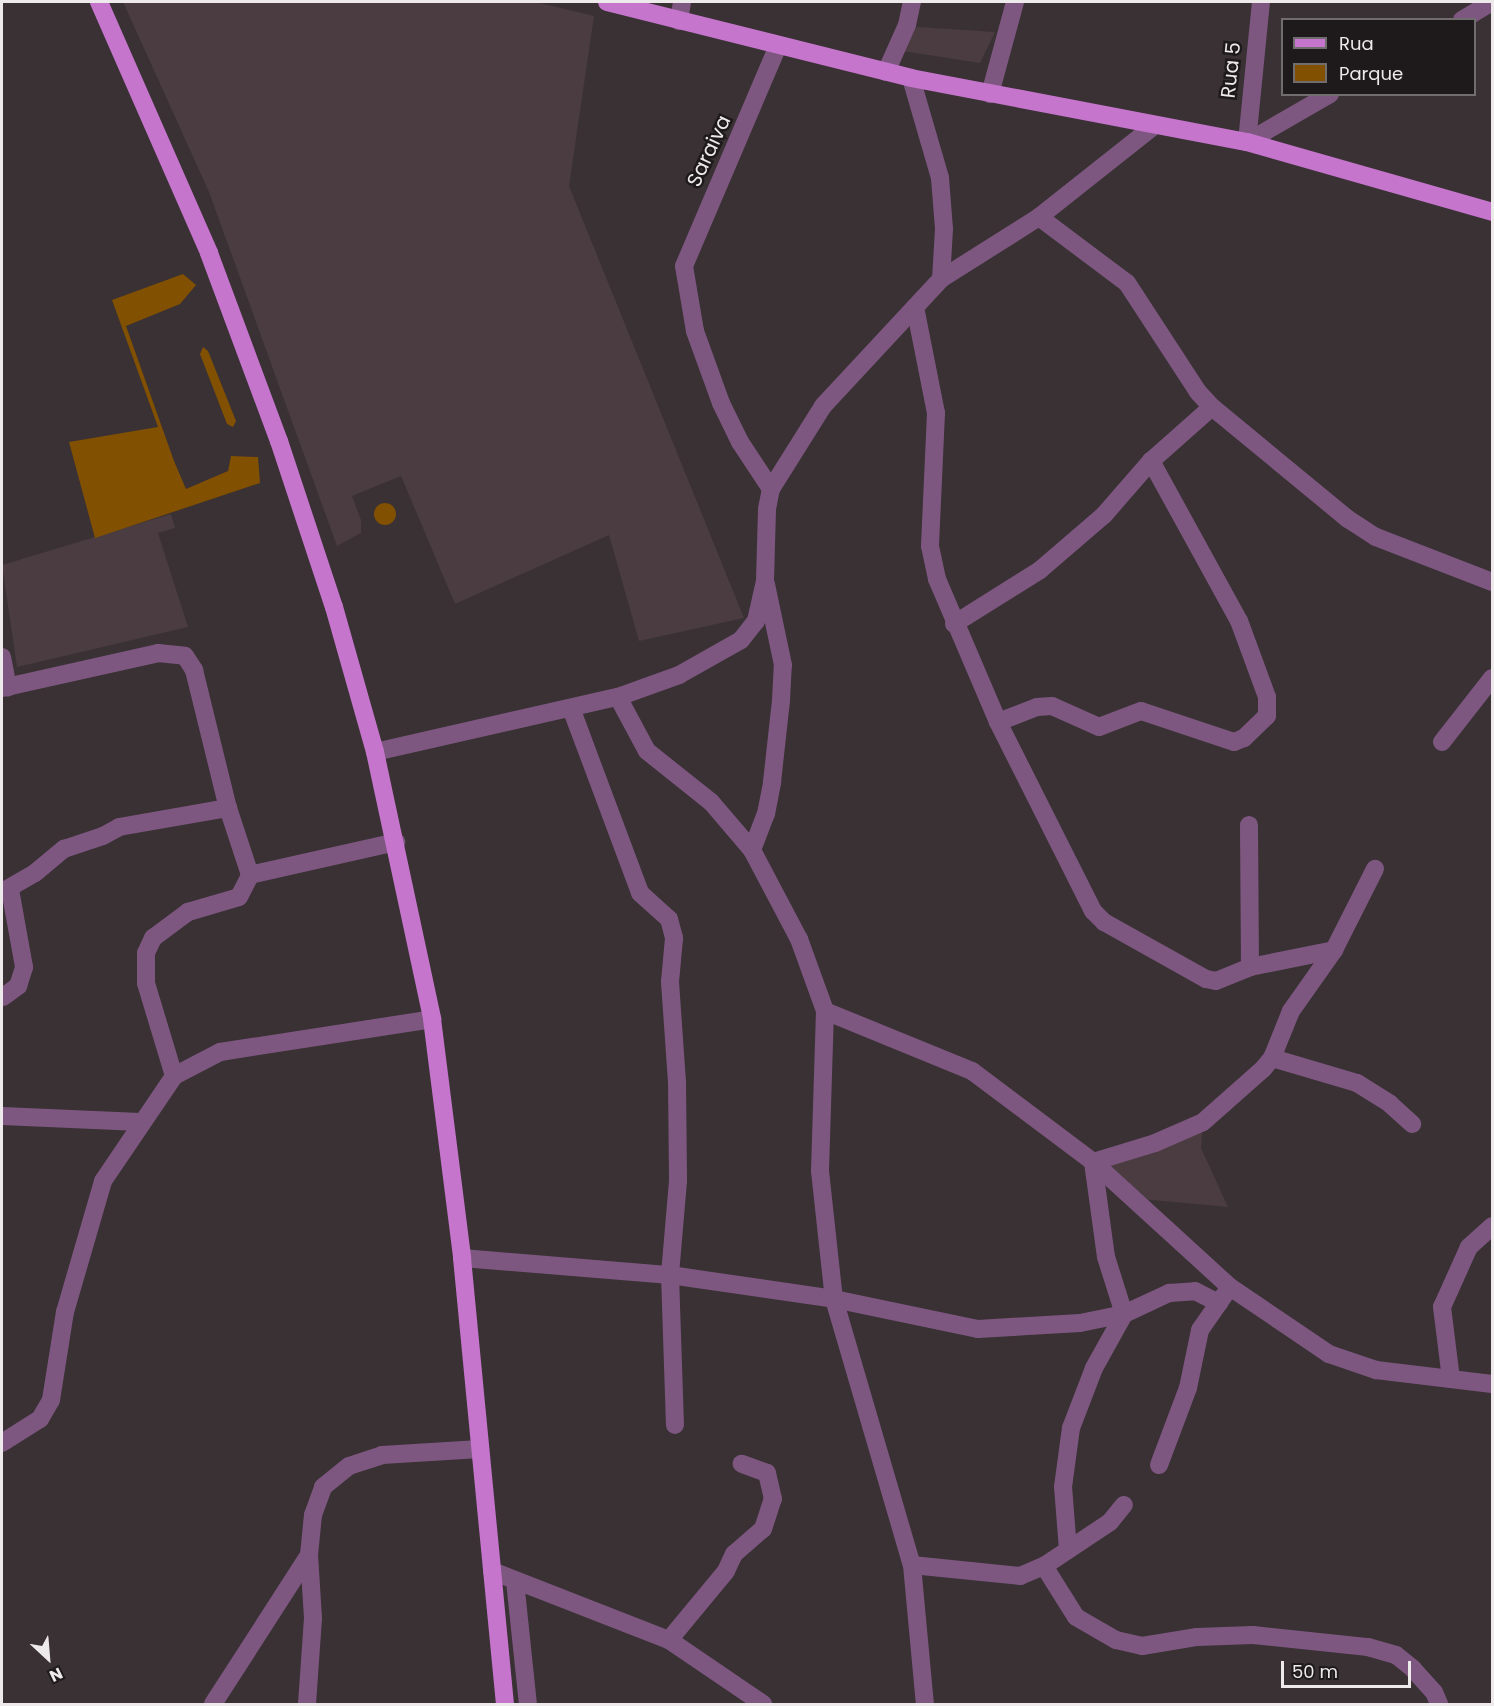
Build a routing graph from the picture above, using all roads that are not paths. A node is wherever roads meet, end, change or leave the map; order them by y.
1 (99, 2) edge
2 (607, 2) edge
3 (682, 2) edge
4 (912, 2) edge
5 (1015, 2) edge
6 (1261, 2) edge
7 (1492, 2) edge
8 (1464, 18) edge
9 (679, 21) junction
10 (778, 46) junction
11 (886, 72) junction
12 (911, 78) junction
13 (990, 93) junction
14 (1327, 96) edge
15 (1154, 126) junction
16 (1247, 142) junction
17 (1492, 212) edge
18 (1039, 217) junction
19 (941, 279) junction
20 (915, 307) junction
21 (1212, 407) junction
22 (1151, 461) junction
23 (771, 489) junction
24 (765, 580) junction
25 (1492, 582) edge
26 (954, 624) junction
27 (2, 657) edge
28 (1492, 678) edge
29 (5, 687) edge
30 (618, 696) junction
31 (571, 708) junction
32 (998, 722) junction
33 (1442, 742) dead end
34 (375, 752) junction
35 (228, 808) junction
36 (1249, 825) dead end
37 (396, 842) junction
38 (752, 850) junction
39 (1375, 869) dead end
40 (250, 875) junction
41 (6, 890) edge
42 (1334, 950) junction
43 (1250, 968) junction
44 (3, 997) dead end
45 (825, 1011) junction
46 (432, 1019) junction
47 (1272, 1058) junction
48 (174, 1076) junction
49 (2, 1116) edge
50 (140, 1122) junction
51 (1412, 1124) dead end
52 (1093, 1162) junction
53 (1492, 1226) edge
54 (462, 1258) junction
55 (670, 1275) junction
56 (1230, 1287) junction
57 (834, 1299) junction
58 (1219, 1303) junction
59 (1124, 1314) junction
60 (1451, 1379) junction
61 (1492, 1384) edge
62 (675, 1425) dead end
63 (2, 1443) edge
64 (480, 1449) junction
65 (742, 1464) dead end
66 (1159, 1465) dead end
67 (1124, 1505) dead end
68 (1068, 1550) junction
69 (309, 1556) junction
70 (912, 1565) junction
71 (1044, 1566) junction
72 (492, 1571) junction
73 (515, 1581) junction
74 (669, 1640) junction
75 (213, 1704) edge
76 (307, 1704) edge
77 (505, 1704) edge
78 (528, 1704) edge
79 (763, 1704) edge
80 (925, 1704) edge
81 (1439, 1704) edge

1 - 34 main road
2 - 9 main road
3 - 9 street
4 - 11 street
5 - 13 street
6 - 16 street, Rua 5
7 - 8 street
9 - 10 main road
10 - 11 main road
10 - 23 street
11 - 12 main road
12 - 13 main road
12 - 19 street
13 - 15 main road
14 - 16 street
15 - 16 main road
15 - 18 street
16 - 17 main road
18 - 19 street
18 - 21 street
19 - 20 street
20 - 23 street
20 - 26 street
21 - 22 street
21 - 25 street
22 - 26 street
22 - 32 street
23 - 24 street
24 - 30 street
24 - 38 street
26 - 32 street
27 - 29 street
28 - 33 street
29 - 35 street
30 - 31 street
30 - 38 street
31 - 34 street
31 - 55 street
32 - 43 street
34 - 37 main road
35 - 40 street
35 - 41 street
36 - 43 street
37 - 40 street
37 - 46 main road
38 - 45 street
39 - 42 street
40 - 48 street
41 - 44 street
42 - 43 street
42 - 47 street
45 - 52 street
45 - 57 street
46 - 48 street
46 - 54 main road
47 - 51 street
47 - 52 street
48 - 50 street
49 - 50 street
50 - 63 street
52 - 56 street
52 - 59 street
53 - 60 street
54 - 55 street
54 - 64 main road
55 - 57 street
55 - 62 street
56 - 58 street
56 - 60 street
57 - 59 street
57 - 70 street
58 - 59 street
58 - 66 street
59 - 68 street
60 - 61 street
64 - 69 street
64 - 72 main road
65 - 74 street
67 - 68 street
68 - 71 street
69 - 75 street
69 - 76 street
70 - 71 street
70 - 80 street
71 - 81 street
72 - 73 street
72 - 77 main road
73 - 74 street
73 - 78 street
74 - 79 street

